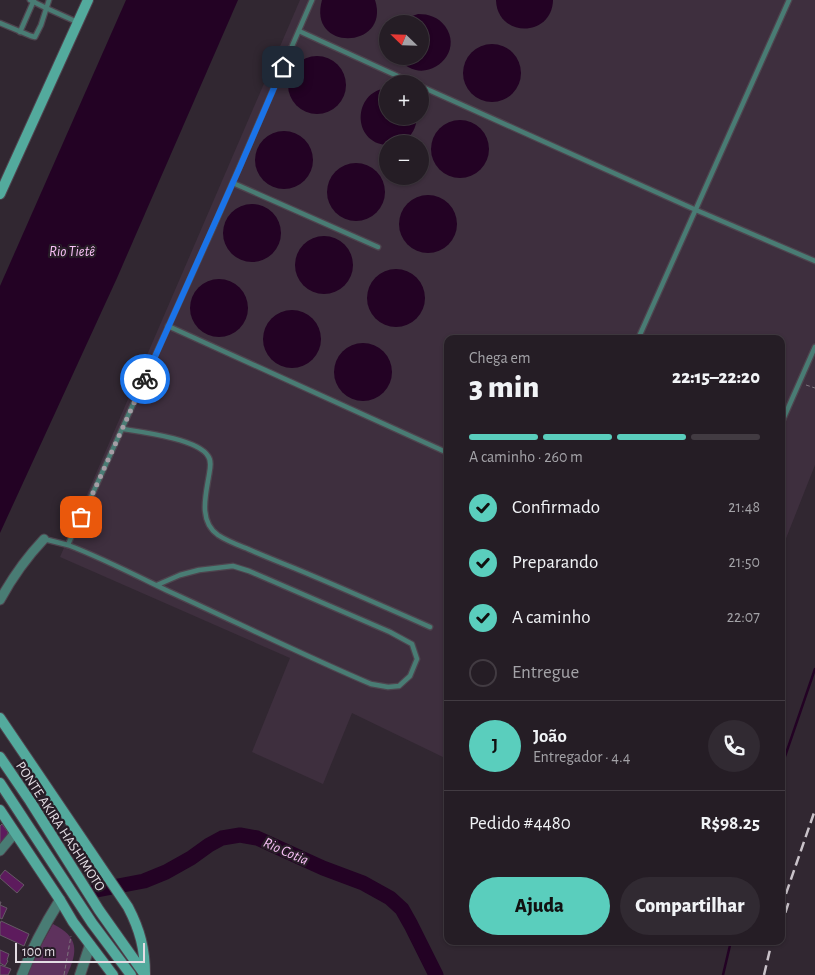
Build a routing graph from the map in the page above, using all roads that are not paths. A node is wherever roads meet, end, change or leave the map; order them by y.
1 (32, 0) edge
2 (49, 0) edge
3 (88, 0) edge
4 (312, 0) edge
5 (789, 0) edge
6 (46, 8) junction
7 (78, 22) junction
8 (0, 23) edge
9 (299, 31) junction
10 (20, 32) junction
11 (395, 75) edge
12 (429, 90) edge
13 (233, 182) junction
14 (0, 194) edge
15 (696, 210) junction
16 (378, 247) dead end
17 (815, 261) edge
18 (168, 326) junction
19 (640, 335) edge
20 (815, 347) edge
21 (785, 415) edge
22 (123, 429) junction
23 (444, 451) edge
24 (44, 539) joint
25 (68, 545) junction
26 (156, 586) junction
27 (0, 600) edge
28 (430, 627) dead end
29 (0, 718) edge
30 (0, 757) edge
31 (0, 784) edge
32 (0, 810) edge
33 (15, 833) junction
34 (0, 851) edge
35 (60, 900) junction
36 (90, 946) junction
37 (22, 975) edge
38 (80, 975) edge
39 (113, 975) edge
40 (131, 975) edge
41 (145, 975) edge

1 - 6 lane
1 - 10 lane
2 - 6 lane
3 - 7 main road
4 - 9 lane
5 - 15 lane
6 - 7 lane
6 - 10 lane
7 - 14 main road
8 - 10 lane
9 - 11 lane
9 - 13 lane
12 - 15 lane
13 - 16 lane
13 - 18 lane
15 - 17 lane
15 - 19 lane
18 - 22 lane
18 - 23 lane
20 - 21 lane
22 - 25 lane
22 - 28 lane
24 - 25 lane
24 - 27 street
25 - 26 lane
26 - 26 lane
29 - 41 main road
30 - 41 main road, PONTE AKIRA HASHIMOTO
31 - 40 main road, PONTE AKIRA HASHIMOTO
32 - 33 main road
33 - 34 street
33 - 35 main road
35 - 36 main road
35 - 37 street
36 - 38 street
36 - 39 main road

